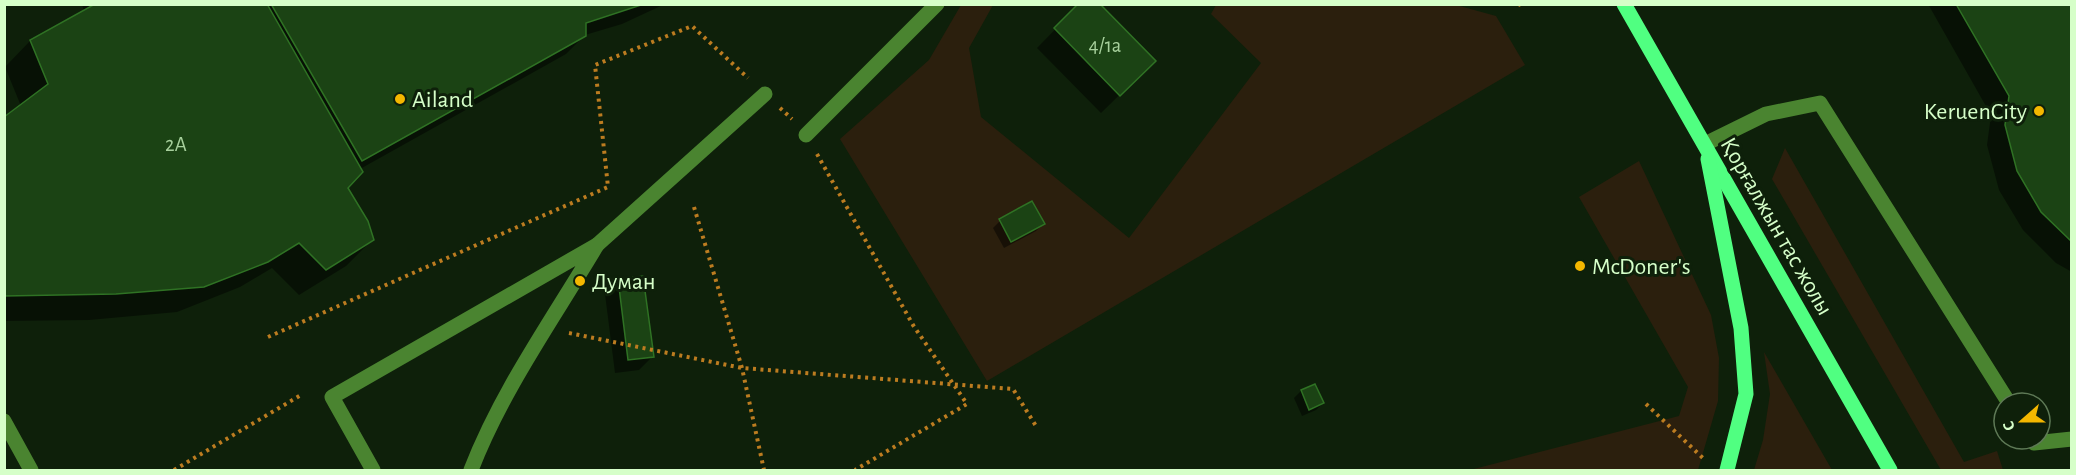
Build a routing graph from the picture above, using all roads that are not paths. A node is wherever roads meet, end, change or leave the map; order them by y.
1 (937, 4) edge
2 (1624, 4) edge
3 (765, 94) road end
4 (806, 135) road end
5 (1705, 144) junction
6 (597, 245) junction
7 (2001, 391) edge
8 (4, 421) edge
9 (2072, 439) edge
10 (2052, 441) edge
11 (31, 471) edge
12 (374, 471) edge
13 (471, 471) edge
14 (1727, 471) edge
15 (1890, 471) edge

1 - 4 lane
2 - 5 main road, Қорғалжын тас жолы
3 - 6 lane
5 - 7 lane
5 - 14 main road
5 - 15 main road, Қорғалжын тас жолы
6 - 12 lane
6 - 13 lane
8 - 11 lane
9 - 10 lane

